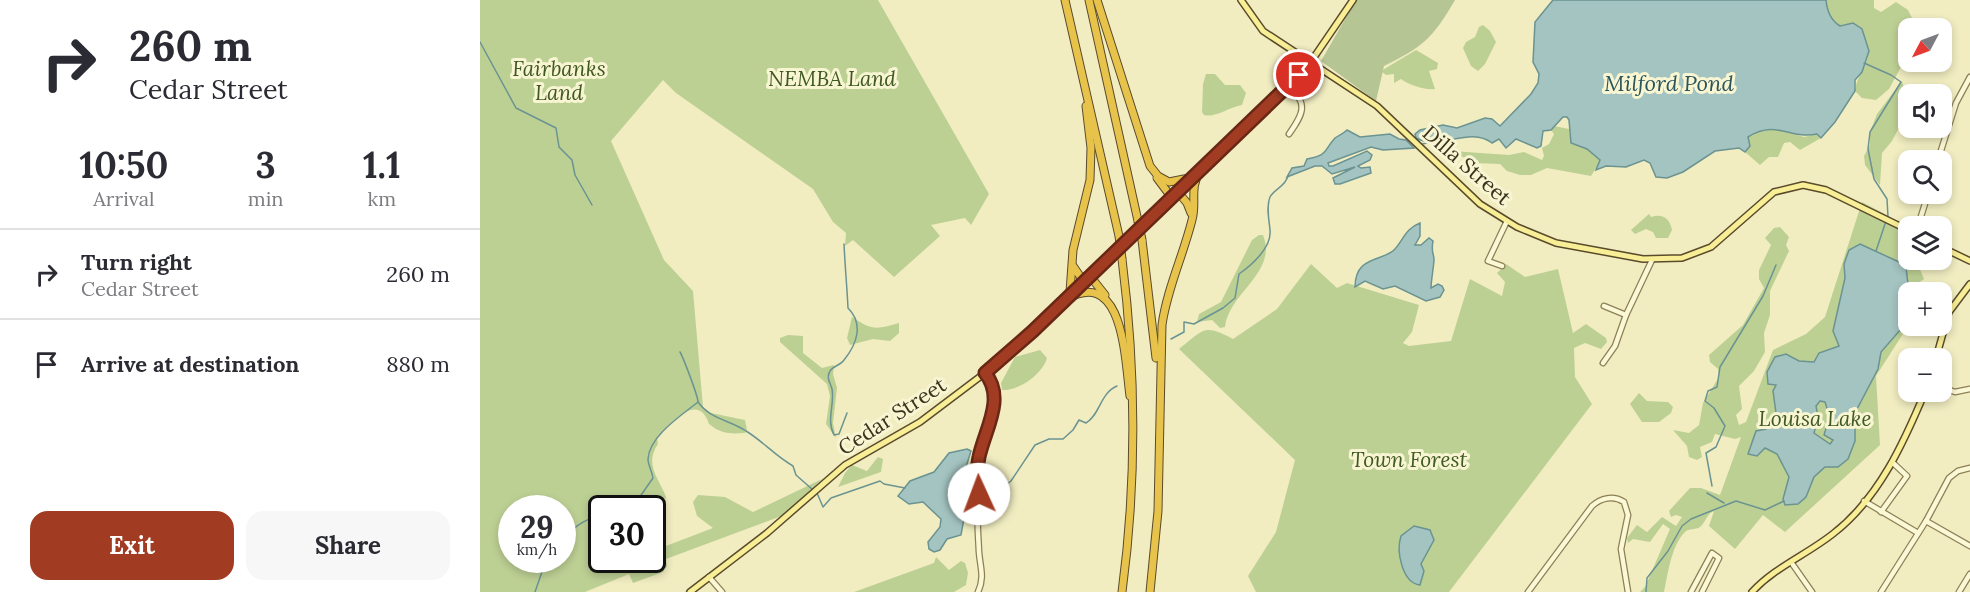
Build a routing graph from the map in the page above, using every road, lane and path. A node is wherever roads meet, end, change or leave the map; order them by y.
1 (1065, 0) edge
2 (1089, 0) edge
3 (1097, 0) edge
4 (1240, 0) edge
5 (1353, 0) edge
6 (1288, 48) junction
7 (1311, 62) junction
8 (1082, 68) junction
9 (1299, 75) junction
10 (1970, 77) edge
11 (1289, 85) junction
12 (1289, 134) dead end
13 (1941, 150) edge
14 (1200, 170) junction
15 (1154, 172) junction
16 (1194, 177) junction
17 (1178, 192) junction
18 (1172, 198) junction
19 (1507, 221) junction
20 (1191, 224) junction
21 (1898, 225) edge
22 (1952, 252) edge
23 (1652, 260) junction
24 (1072, 261) junction
25 (1970, 261) edge
26 (1502, 266) dead end
27 (1087, 279) junction
28 (1970, 284) edge
29 (1065, 300) junction
30 (1109, 301) junction
31 (1604, 306) dead end
32 (1626, 315) junction
33 (1939, 348) edge
34 (1603, 363) dead end
35 (985, 373) junction
36 (1970, 390) edge
37 (1952, 391) edge
38 (1921, 402) edge
39 (1159, 417) junction
40 (1134, 426) junction
41 (1892, 462) junction
42 (1970, 468) edge
43 (1864, 501) junction
44 (1881, 512) junction
45 (1926, 521) junction
46 (1918, 533) junction
47 (1970, 546) edge
48 (1791, 562) junction
49 (1970, 574) edge
50 (709, 577) junction
51 (690, 592) edge
52 (723, 592) edge
53 (978, 592) edge
54 (1122, 592) edge
55 (1150, 592) edge
56 (1528, 592) edge
57 (1628, 592) edge
58 (1691, 592) edge
59 (1702, 592) edge
60 (1752, 592) edge
61 (1812, 592) edge
62 (1881, 592) edge
63 (1959, 592) edge

1 - 8 highway
2 - 39 highway, bridge
3 - 15 highway
4 - 6 main road, Dilla Street
5 - 7 main road, Cedar Street
6 - 7 main road, Dilla Street
6 - 9 main road
7 - 9 main road, Cedar Street
7 - 19 main road, Dilla Street
8 - 24 highway
8 - 40 highway, bridge
9 - 11 main road, Cedar Street
10 - 13 street
11 - 12 street
11 - 14 main road, Cedar Street
14 - 16 main road, Cedar Street
14 - 20 highway
15 - 16 highway
15 - 18 highway
16 - 17 main road, Cedar Street
17 - 18 main road, Cedar Street
17 - 20 highway
18 - 27 main road, Cedar Street
19 - 23 main road, Dilla Street
19 - 26 street
20 - 39 highway
21 - 23 main road, Dilla Street
22 - 25 main road
23 - 32 street
24 - 27 highway
24 - 29 highway
27 - 29 main road, Cedar Street
27 - 30 highway
28 - 33 main road
29 - 30 highway
29 - 35 main road, Cedar Street
30 - 40 highway
31 - 32 street
32 - 34 street
35 - 50 main road, Cedar Street
35 - 53 street
36 - 37 street
38 - 41 main road
39 - 55 highway
40 - 54 highway
41 - 43 main road
41 - 44 street
42 - 45 street
43 - 44 street
43 - 48 main road
44 - 46 street
45 - 46 street
45 - 47 street
46 - 62 street
48 - 60 main road
48 - 61 street
49 - 63 street
50 - 51 main road, Cedar Street
50 - 52 street
56 - 57 street
58 - 59 street

